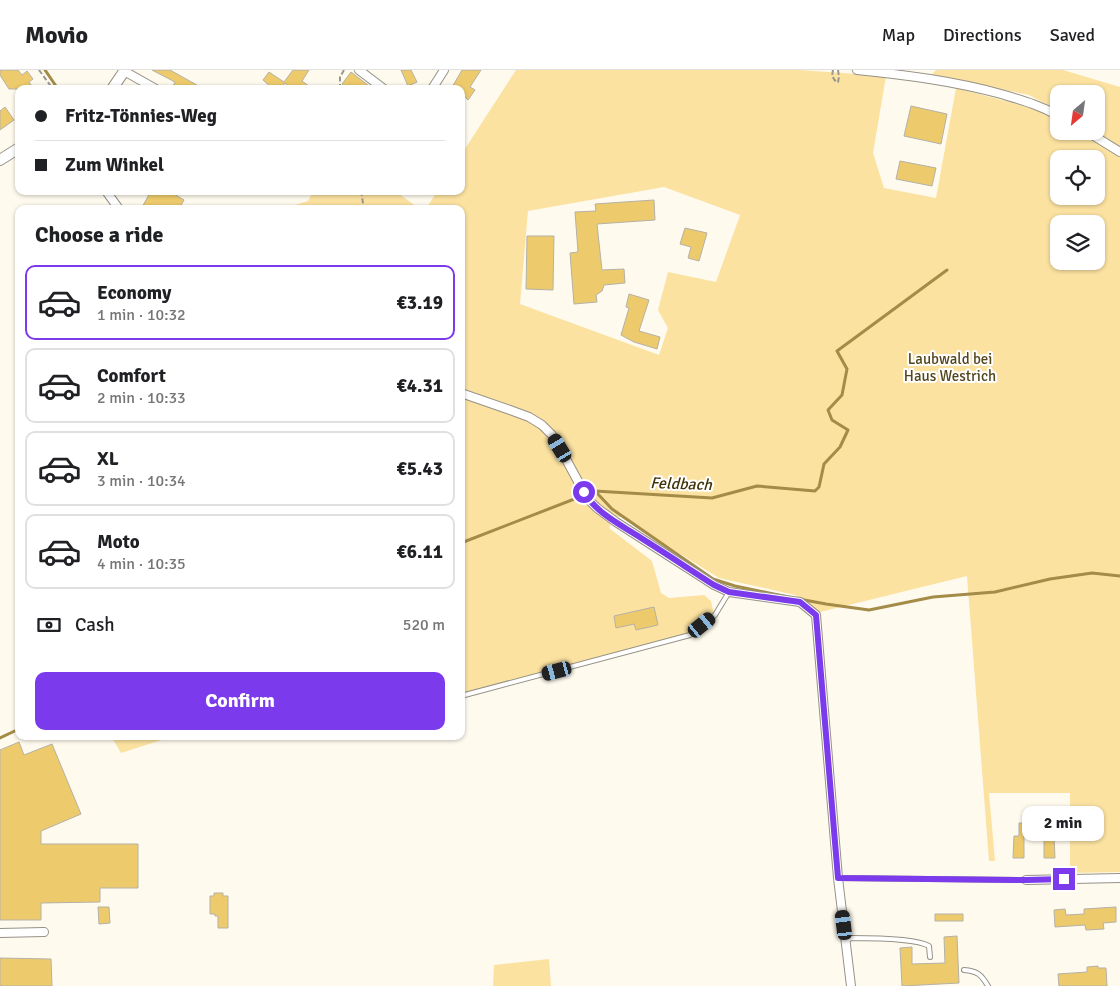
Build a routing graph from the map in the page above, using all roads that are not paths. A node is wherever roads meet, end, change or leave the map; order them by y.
1 (125, 70) edge
2 (359, 70) edge
3 (444, 70) edge
4 (857, 70) edge
5 (115, 85) edge
6 (149, 85) edge
7 (379, 85) edge
8 (435, 85) edge
9 (1050, 111) edge
10 (1101, 140) edge
11 (15, 151) edge
12 (1120, 152) edge
13 (0, 160) edge
14 (109, 195) edge
15 (117, 205) edge
16 (465, 394) edge
17 (729, 592) junction
18 (465, 695) edge
19 (838, 878) junction
20 (1120, 878) edge
21 (1026, 880) joint
22 (44, 932) dead end
23 (0, 933) edge
24 (846, 941) junction
25 (930, 957) dead end
26 (964, 970) dead end
27 (851, 986) edge
28 (988, 986) edge

1 - 5 street
1 - 6 street
2 - 7 street
3 - 8 street
4 - 9 street
10 - 12 street
11 - 13 street
14 - 15 street
16 - 17 street
17 - 18 lane
17 - 19 street
19 - 21 lane
19 - 24 street
20 - 21 street
22 - 23 street
24 - 25 lane
24 - 27 street
26 - 28 lane

